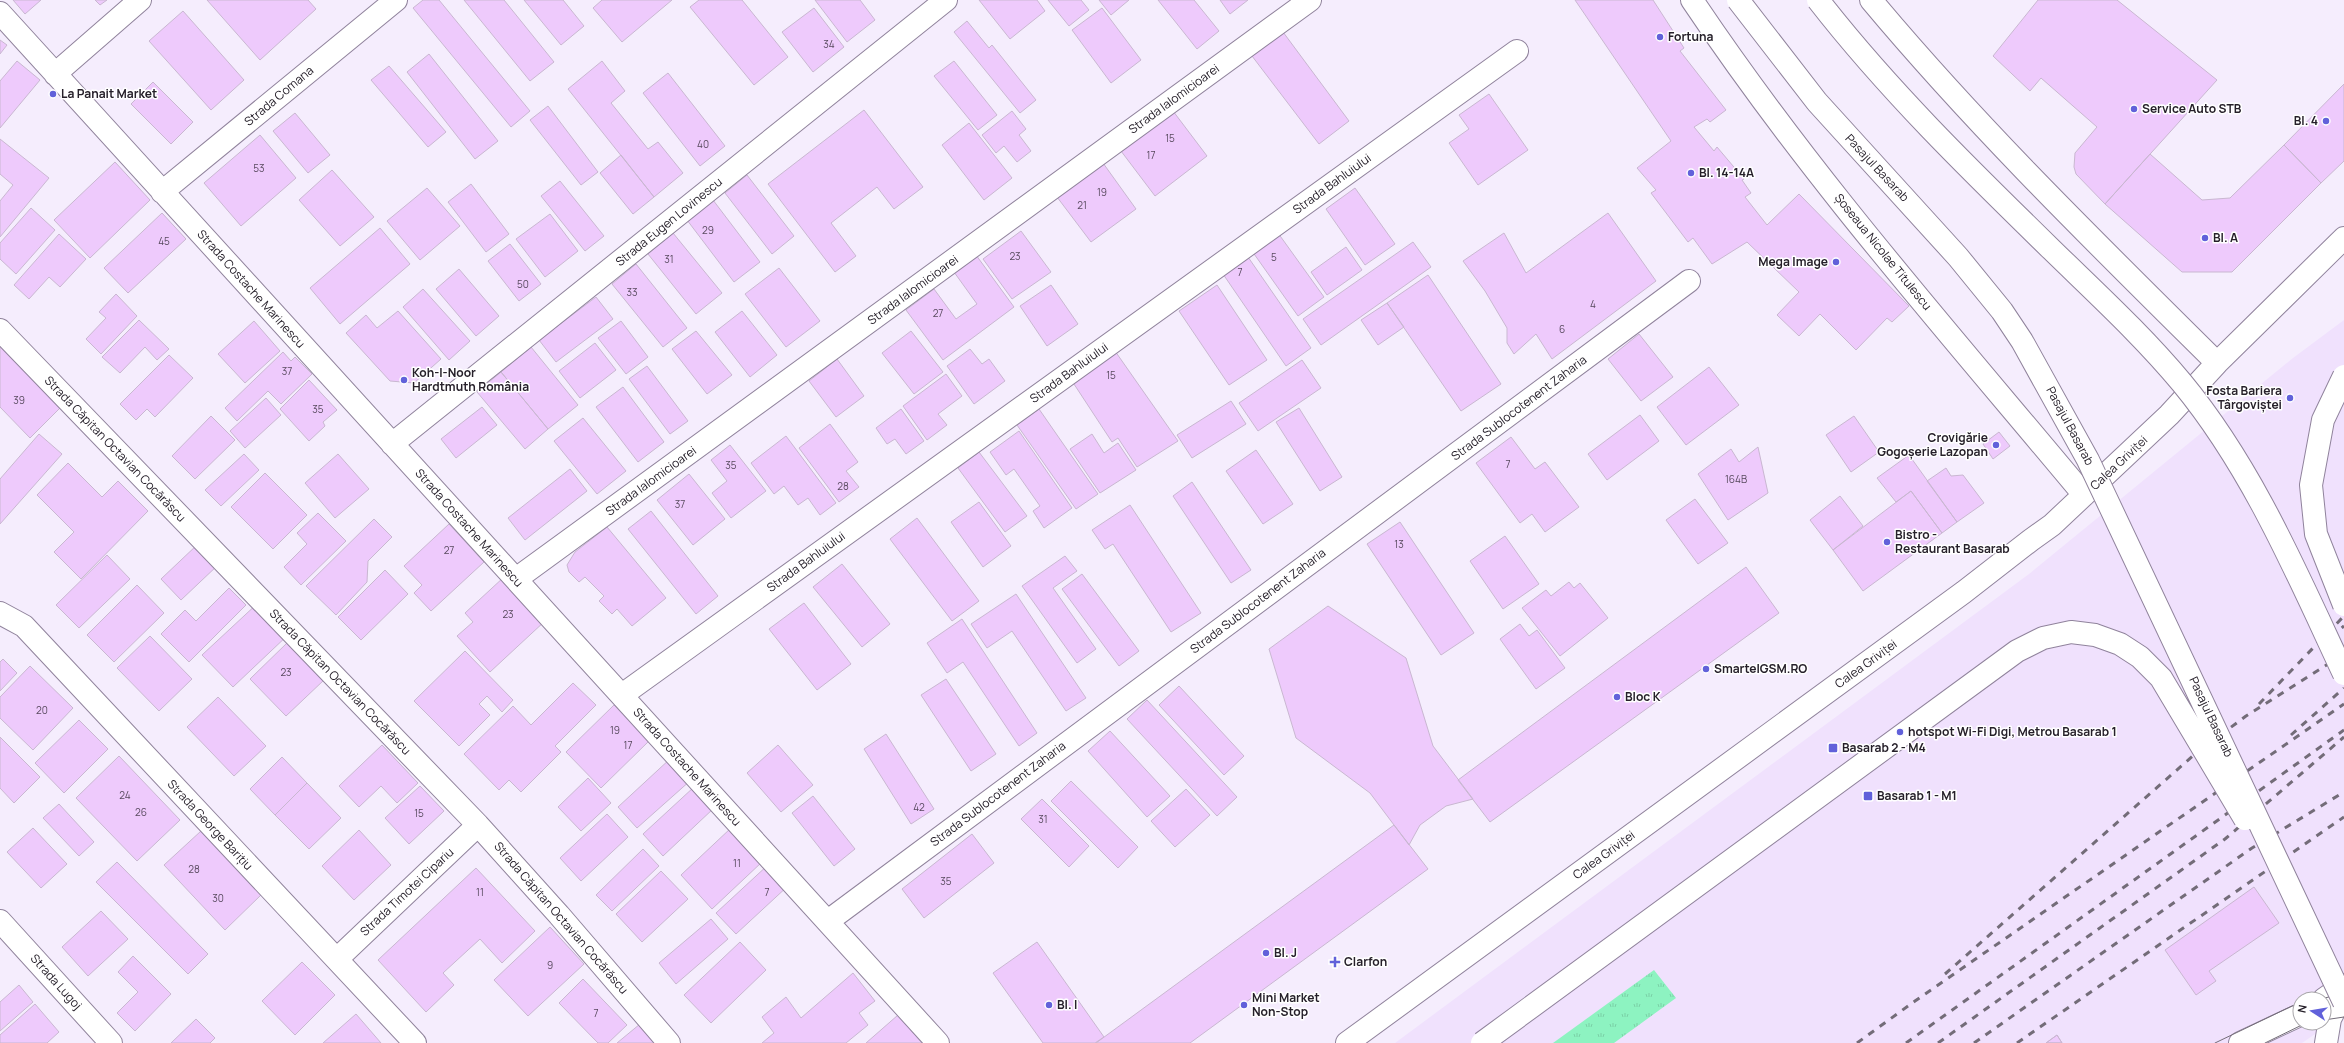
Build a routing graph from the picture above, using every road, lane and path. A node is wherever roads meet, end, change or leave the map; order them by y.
1 (140, 0) edge
2 (396, 0) edge
3 (946, 0) edge
4 (1310, 0) edge
5 (1692, 0) edge
6 (1738, 0) edge
7 (1818, 0) edge
8 (1870, 0) edge
9 (0, 13) edge
10 (1517, 51) dead end
11 (55, 74) junction
12 (162, 192) junction
13 (2344, 238) edge
14 (1689, 281) dead end
15 (0, 330) edge
16 (2217, 363) junction
17 (2344, 376) edge
18 (392, 444) junction
19 (2084, 495) junction
20 (516, 580) junction
21 (2344, 605) edge
22 (0, 613) edge
23 (2344, 674) edge
24 (622, 695) junction
25 (478, 825) junction
26 (2282, 867) junction
27 (0, 921) edge
28 (828, 921) junction
29 (336, 959) junction
30 (2344, 985) edge
31 (2344, 992) edge
32 (2332, 993) edge
33 (2344, 1002) edge
34 (2292, 1019) edge
35 (111, 1043) edge
36 (415, 1043) edge
37 (669, 1043) edge
38 (938, 1043) edge
39 (1347, 1043) edge
40 (1482, 1043) edge
41 (2240, 1043) edge
42 (2326, 1043) edge

1 - 11 street
2 - 12 street, Strada Comana
3 - 18 street, Strada Eugen Lovinescu
4 - 20 street, Strada Ialomicioarei
5 - 19 street, Șoseaua Nicolae Titulescu
6 - 26 street, Pasajul Basarab, bridge
7 - 23 street, bridge
8 - 16 street
9 - 11 street, Strada Costache Marinescu
10 - 24 street, Strada Bahluiului
11 - 12 street, Strada Costache Marinescu
12 - 18 street, Strada Costache Marinescu
13 - 16 street, Calea Griviței
14 - 28 street, Strada Sublocotenent Zaharia
15 - 25 street, Strada Căpitan Octavian Cocărăscu
16 - 19 street, Calea Griviței
17 - 21 street, bridge
18 - 20 street, Strada Costache Marinescu
19 - 39 street, Calea Griviței
20 - 24 street, Strada Costache Marinescu
22 - 29 street, Strada George Barițiu
24 - 28 street, Strada Costache Marinescu
25 - 29 street, Strada Timotei Cipariu
25 - 37 street, Strada Căpitan Octavian Cocărăscu
26 - 33 street, Pasajul Basarab, bridge
26 - 40 street, bridge
27 - 35 street, Strada Lugoj
28 - 38 street, Strada Costache Marinescu
29 - 36 street, Strada George Barițiu
30 - 32 street
31 - 42 street
34 - 41 street

